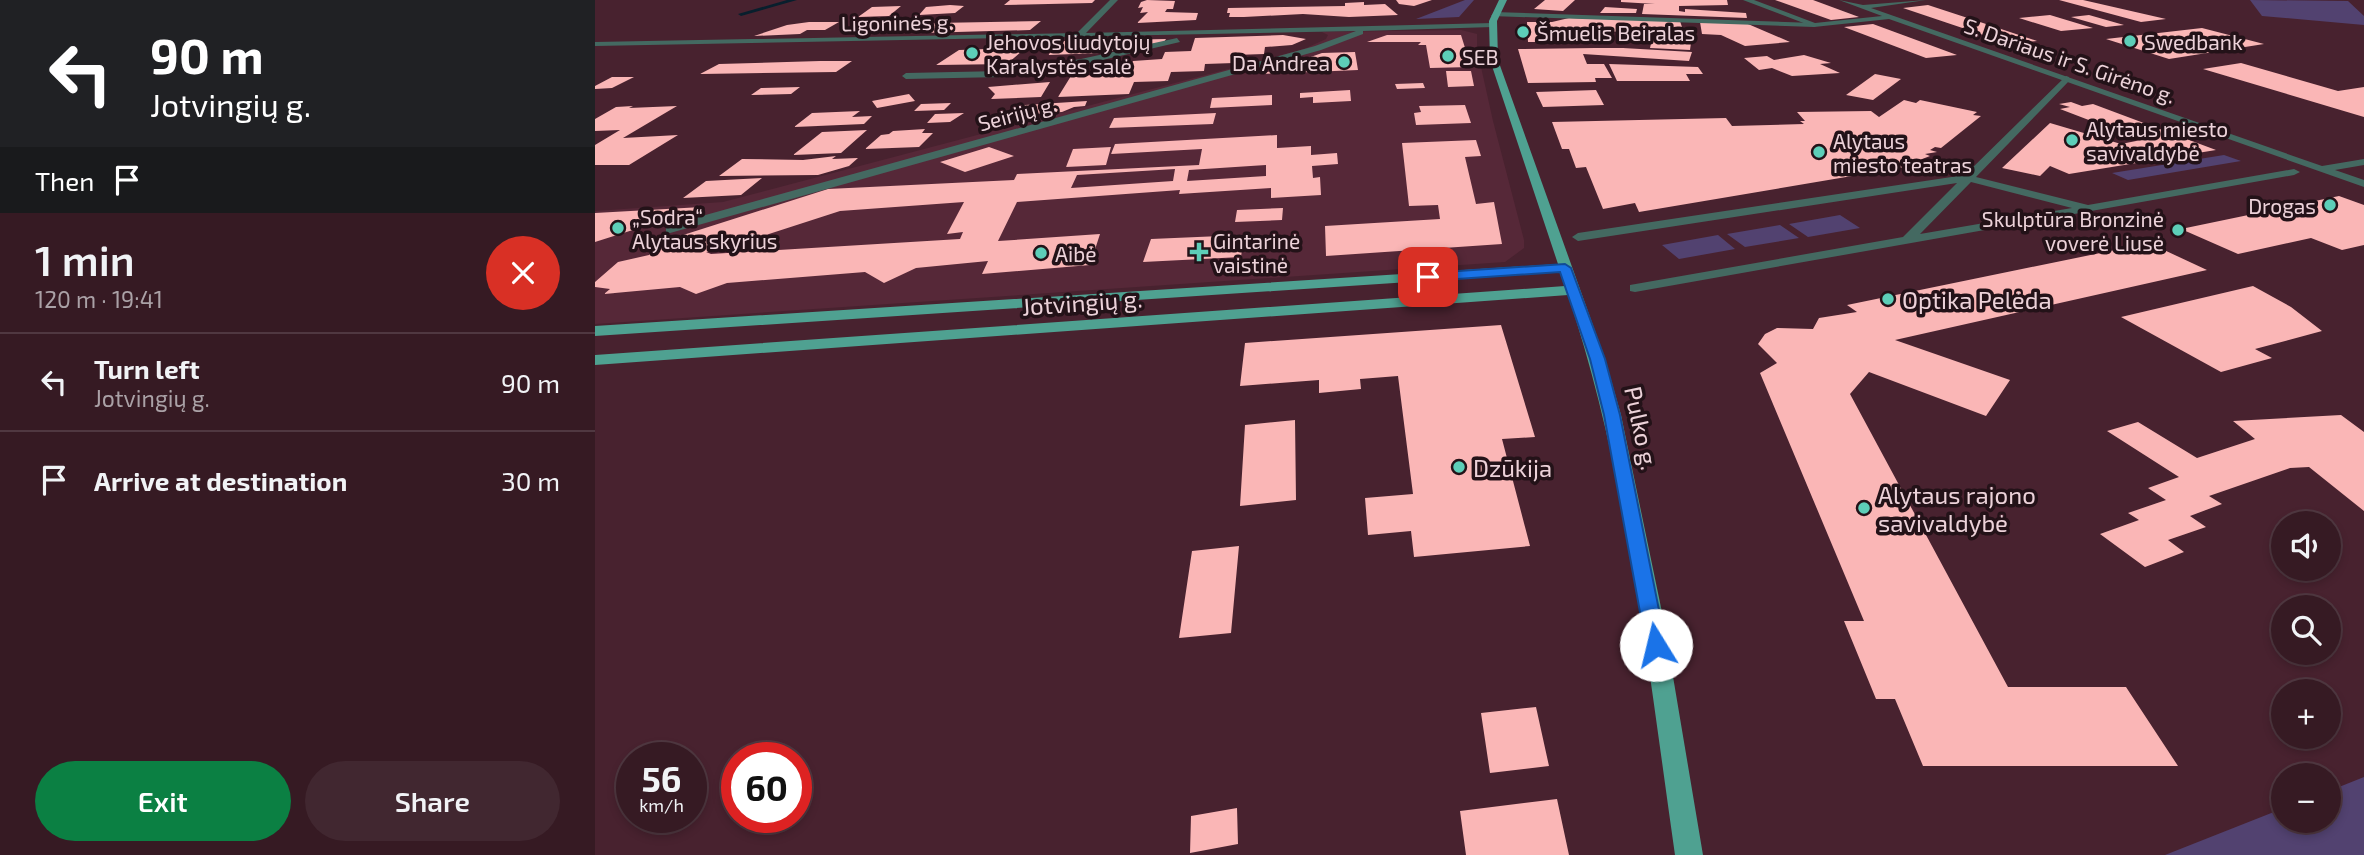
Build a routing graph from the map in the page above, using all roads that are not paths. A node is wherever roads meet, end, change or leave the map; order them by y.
1 (1114, 0) edge
2 (1503, 0) edge
3 (1747, 0) edge
4 (1843, 0) edge
5 (1922, 0) edge
6 (1861, 6) junction
7 (1494, 14) junction
8 (1891, 17) junction
9 (1493, 25) junction
10 (1814, 25) junction
11 (1371, 27) junction
12 (1193, 32) junction
13 (1079, 35) junction
14 (595, 44) edge
15 (906, 76) dead end
16 (2066, 79) junction
17 (2364, 162) edge
18 (2322, 169) junction
19 (2294, 172) dead end
20 (1968, 178) junction
21 (2364, 184) edge
22 (2092, 209) junction
23 (670, 229) dead end
24 (1578, 237) dead end
25 (1905, 242) junction
26 (1565, 268) junction
27 (1635, 288) dead end
28 (1573, 290) junction
29 (902, 310) junction
30 (595, 331) edge
31 (882, 339) junction
32 (595, 360) edge
33 (1689, 855) edge

1 - 13 street
2 - 7 main road
3 - 10 street
4 - 6 street, S. Dariaus ir S. Girėno g.
5 - 6 street
6 - 8 street, S. Dariaus ir S. Girėno g.
7 - 9 main road, Pulko g.
7 - 10 street
8 - 10 street
8 - 16 street, S. Dariaus ir S. Girėno g.
9 - 11 street, Ligoninės g.
9 - 26 main road, Pulko g.
11 - 12 street, Ligoninės g.
11 - 23 street, Seirijų g.
12 - 13 street, Ligoninės g.
12 - 15 street
13 - 14 street, Ligoninės g.
16 - 18 street, S. Dariaus ir S. Girėno g.
16 - 20 street
17 - 18 street
18 - 21 street, S. Dariaus ir S. Girėno g.
19 - 22 street
20 - 22 street
20 - 24 street
20 - 25 street
22 - 25 street
25 - 27 street
26 - 28 main road, Pulko g.
26 - 29 main road, Jotvingių g.
28 - 31 main road, Jotvingių g.
28 - 33 main road, Pulko g.
29 - 30 main road, Jotvingių g.
29 - 31 main road
31 - 32 main road, Jotvingių g.

